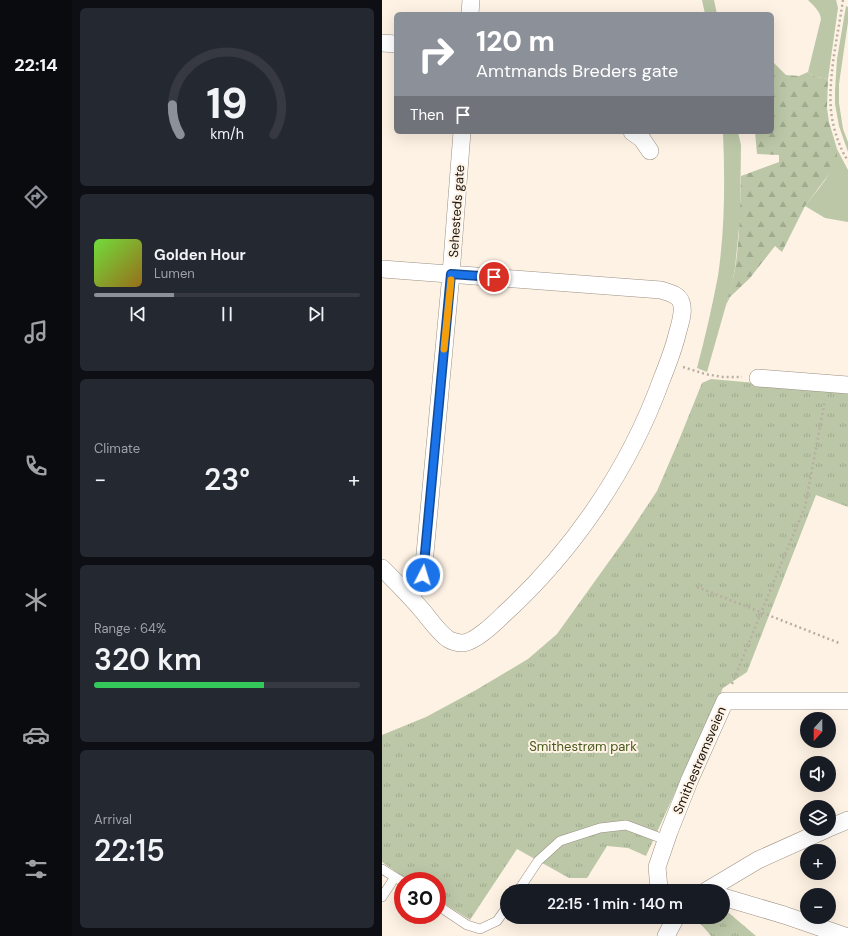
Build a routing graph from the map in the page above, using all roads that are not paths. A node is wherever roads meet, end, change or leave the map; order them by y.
1 (471, 0) edge
2 (470, 12) edge
3 (382, 43) edge
4 (394, 44) edge
5 (462, 134) edge
6 (634, 134) edge
7 (650, 151) dead end
8 (382, 269) edge
9 (451, 274) junction
10 (758, 378) road end
11 (848, 385) edge
12 (382, 568) edge
13 (411, 597) junction
14 (848, 701) edge
15 (848, 820) edge
16 (836, 825) edge
17 (812, 836) edge
18 (666, 840) junction
19 (382, 869) edge
20 (394, 877) edge
21 (523, 884) edge
22 (659, 884) edge
23 (718, 884) edge
24 (394, 885) edge
25 (382, 897) edge
26 (730, 899) edge
27 (446, 911) edge
28 (500, 916) edge
29 (672, 924) edge
30 (666, 936) edge
31 (845, 936) edge

1 - 2 street
3 - 4 street
5 - 9 street, Sehesteds gate
6 - 7 street
8 - 9 street
9 - 13 street, Sehesteds gate
9 - 13 street
10 - 11 street
12 - 13 street
14 - 18 street, Smithestrømsveien
15 - 16 street
17 - 23 street
18 - 21 lane
18 - 22 street, Smithestrømsveien
19 - 20 lane
24 - 25 lane
26 - 31 street
27 - 28 lane
29 - 30 street

